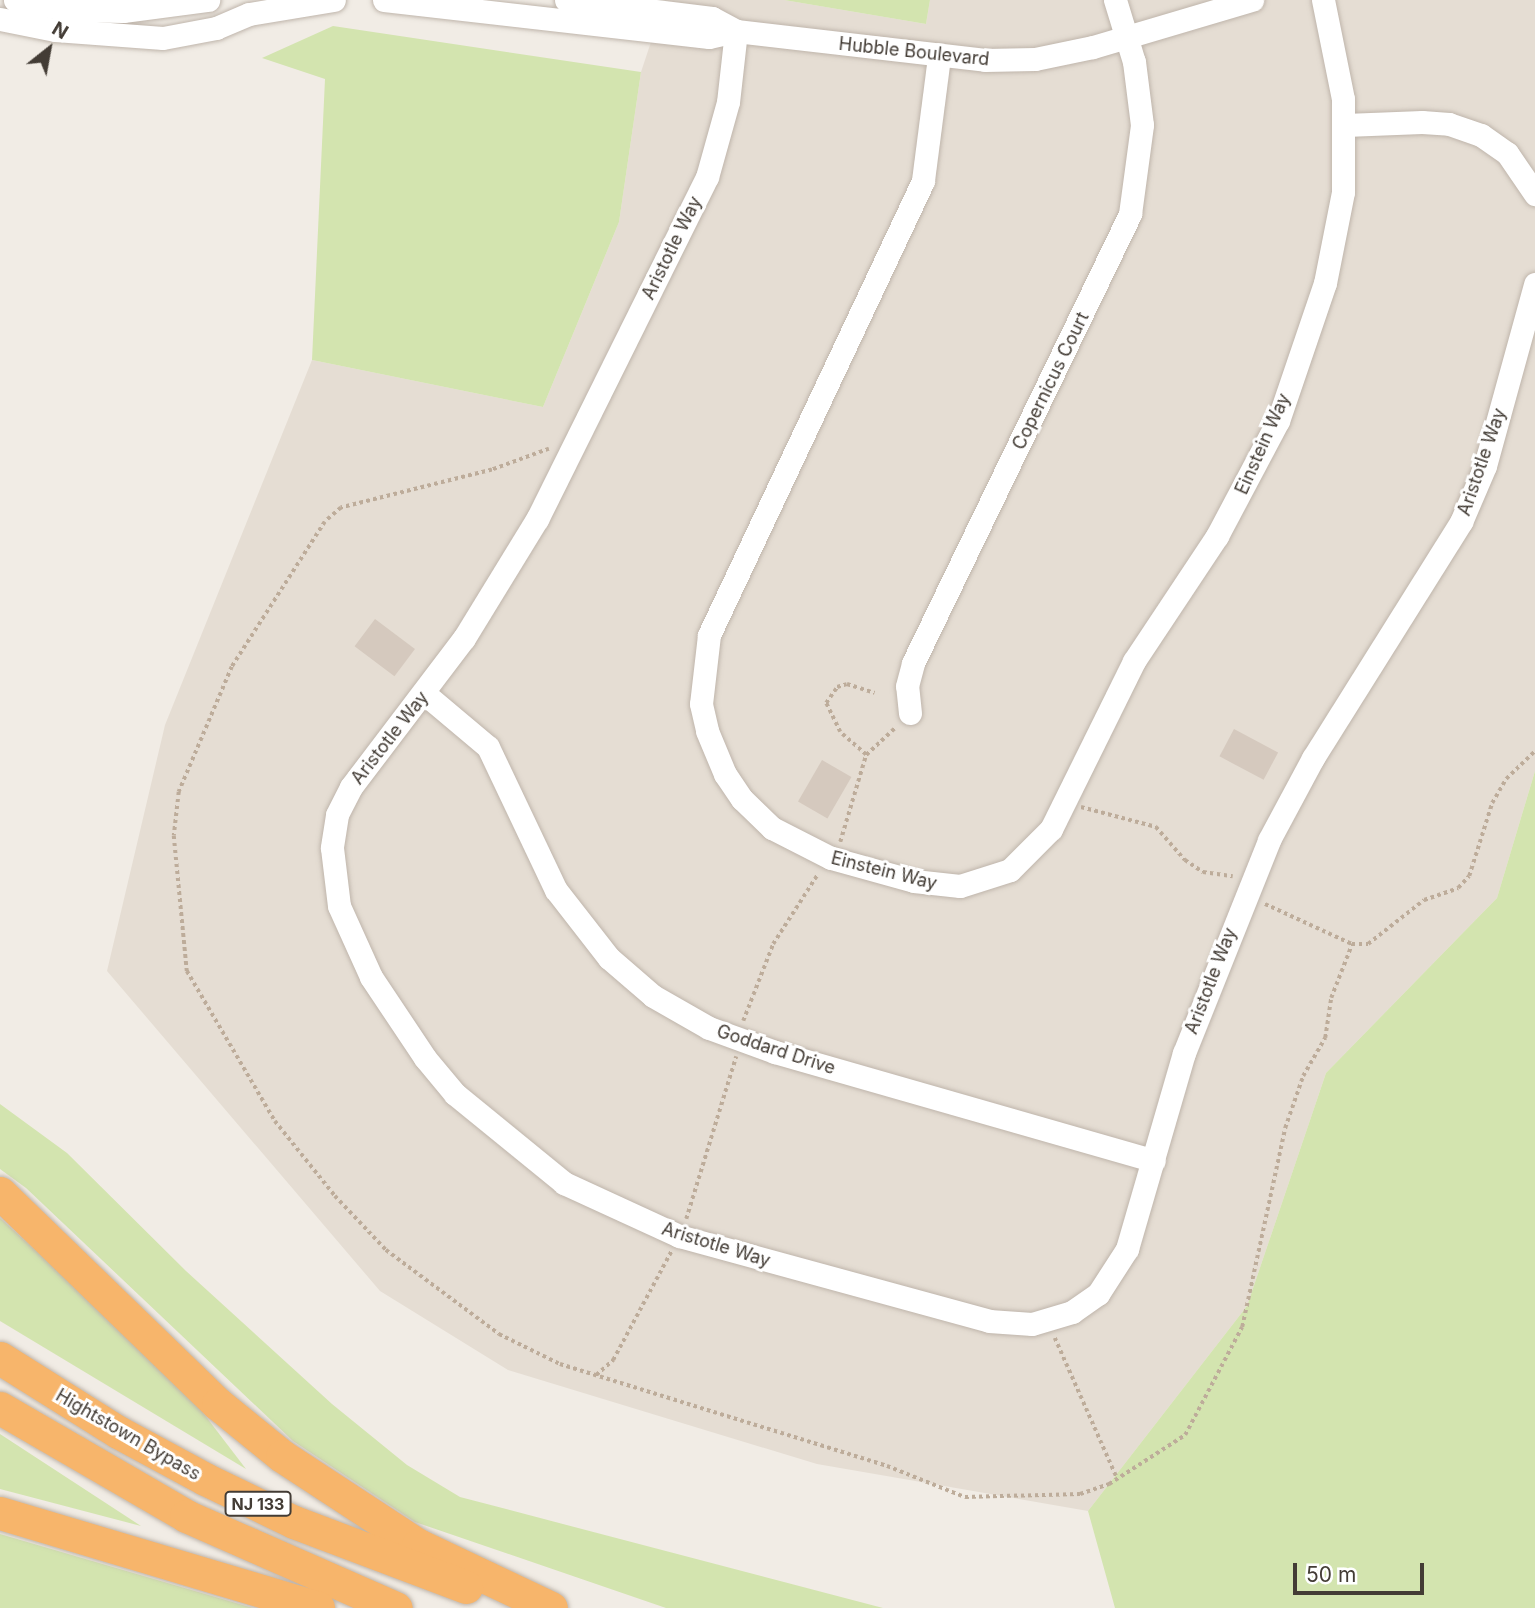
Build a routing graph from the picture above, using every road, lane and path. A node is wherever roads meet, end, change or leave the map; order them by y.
1 (15, 0) edge
2 (334, 0) edge
3 (384, 0) edge
4 (566, 0) edge
5 (1115, 0) edge
6 (1252, 0) edge
7 (1324, 0) edge
8 (200, 8) edge
9 (249, 13) junction
10 (0, 19) edge
11 (736, 32) junction
12 (109, 35) junction
13 (1125, 38) junction
14 (939, 57) junction
15 (1345, 125) junction
16 (1535, 194) edge
17 (1535, 284) edge
18 (551, 449) dead end
19 (875, 693) dead end
20 (425, 694) junction
21 (910, 713) joint
22 (1535, 751) edge
23 (866, 755) junction
24 (1066, 801) junction
25 (831, 858) junction
26 (1247, 889) junction
27 (1352, 944) junction
28 (739, 1040) junction
29 (1154, 1161) junction
30 (0, 1193) edge
31 (679, 1236) junction
32 (1048, 1320) junction
33 (0, 1358) edge
34 (596, 1375) junction
35 (0, 1408) edge
36 (1117, 1479) junction
37 (0, 1513) edge
38 (318, 1608) edge
39 (396, 1608) edge
40 (536, 1608) edge
41 (551, 1608) edge

1 - 8 street
2 - 9 street
3 - 11 street, Hubble Boulevard
4 - 11 street, Hubble Boulevard
5 - 13 street, Copernicus Court
6 - 13 street, Hubble Boulevard
7 - 15 street, Einstein Way
8 - 9 street
8 - 12 street
9 - 12 street
10 - 12 street
11 - 14 street, Hubble Boulevard
11 - 20 street, Aristotle Way
13 - 14 street, Hubble Boulevard
13 - 21 street, Copernicus Court
14 - 25 street, Einstein Way
15 - 16 street
15 - 24 street, Einstein Way
17 - 26 street, Aristotle Way
18 - 34 path
19 - 23 path
20 - 28 street, Goddard Drive
20 - 31 street, Aristotle Way
21 - 23 path
22 - 27 path
23 - 25 path
24 - 25 street, Einstein Way
24 - 26 path
25 - 28 path
26 - 27 path
26 - 29 street, Aristotle Way
27 - 36 path
28 - 29 street, Goddard Drive
28 - 31 path
29 - 32 street, Aristotle Way
30 - 41 highway
31 - 32 street, Aristotle Way
31 - 34 path
32 - 36 path
33 - 40 highway, Hightstown Bypass / NJ 133
34 - 36 path
35 - 39 highway, NJ 133
37 - 38 highway

